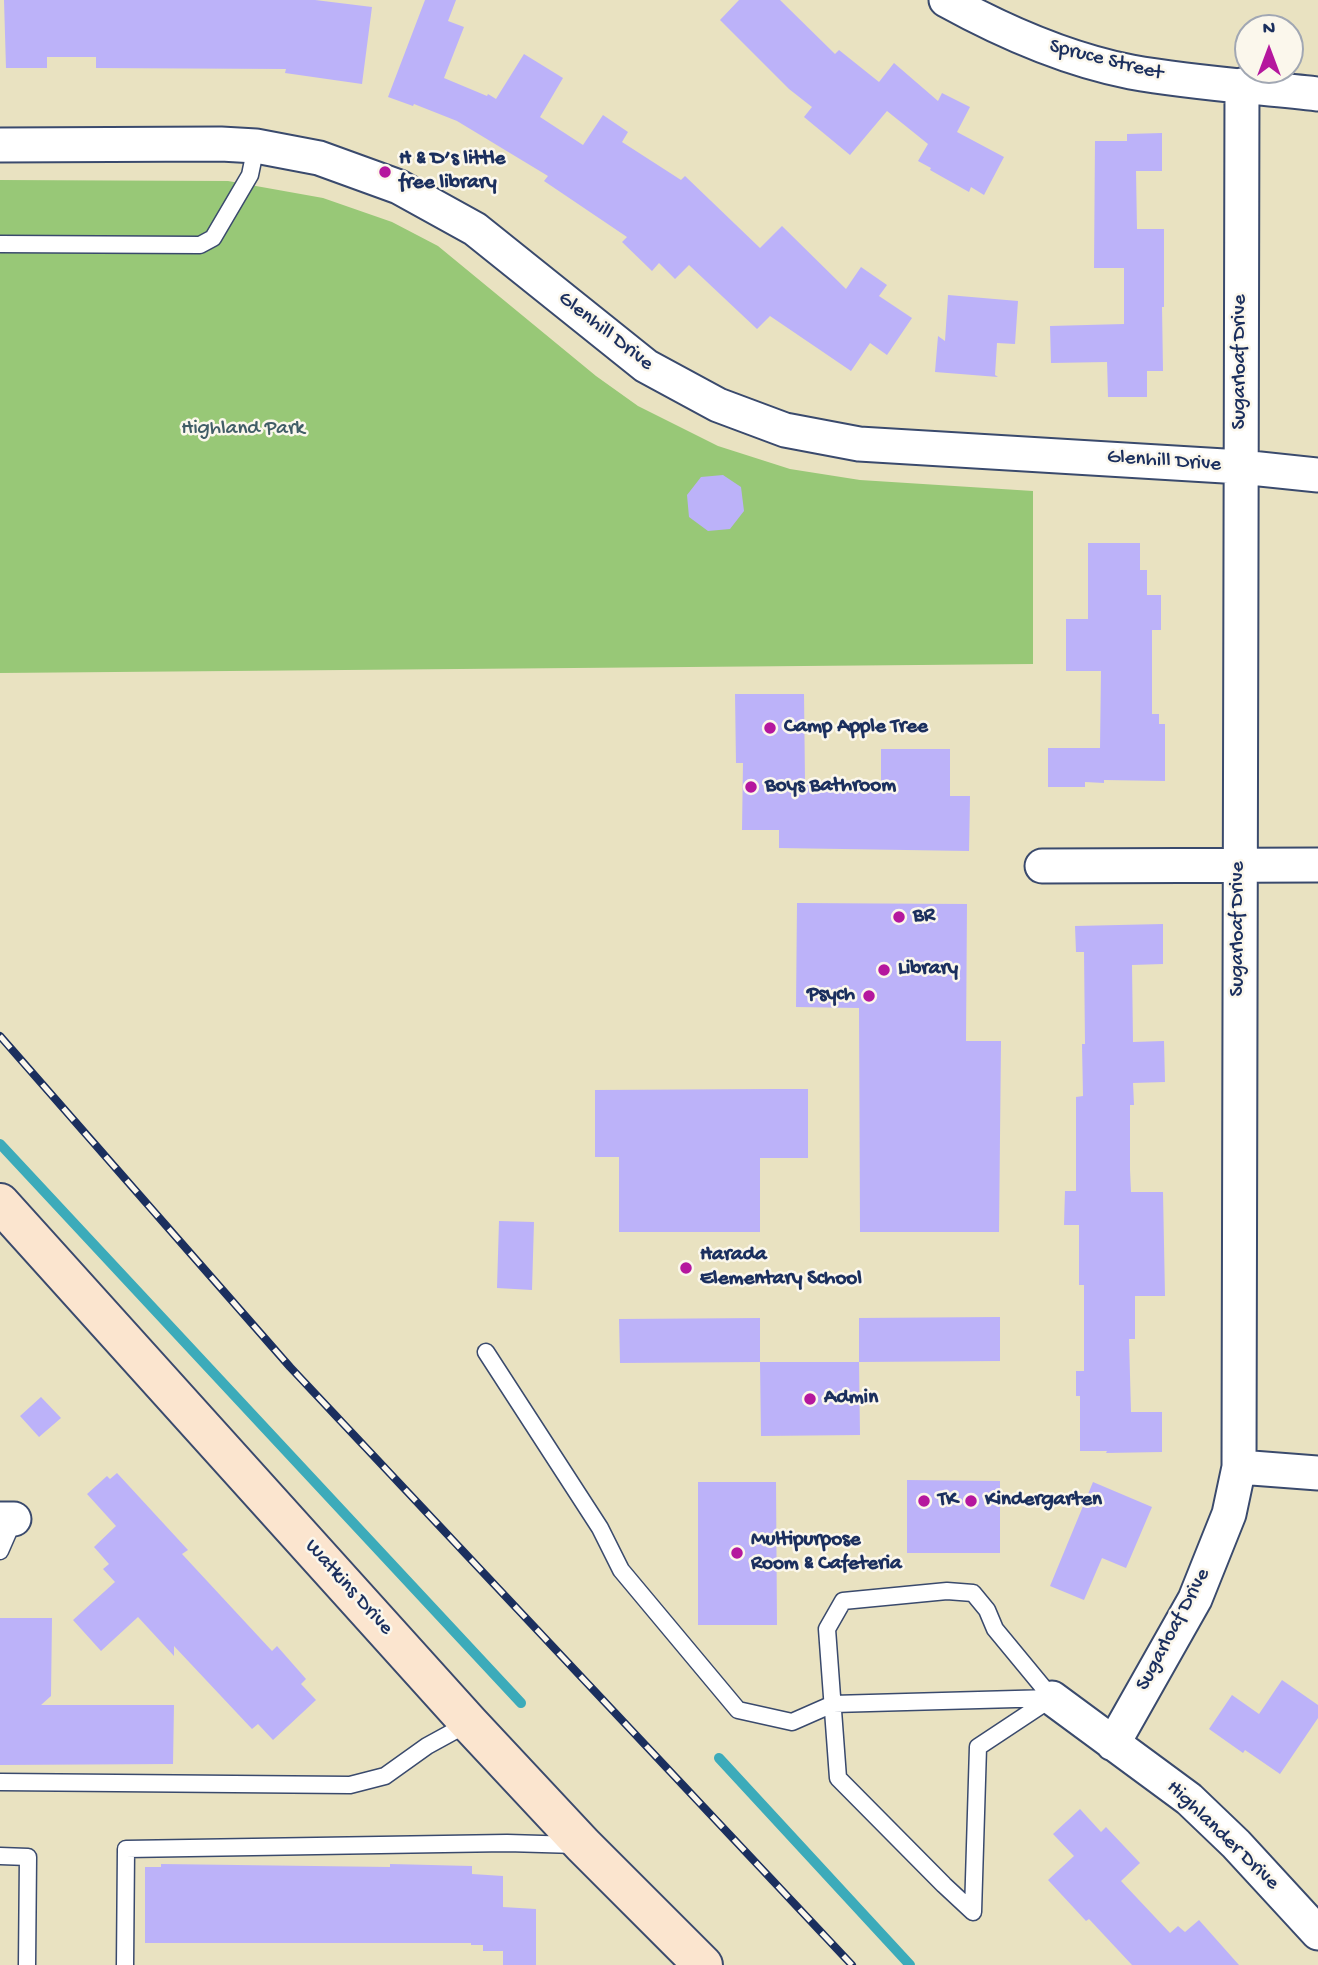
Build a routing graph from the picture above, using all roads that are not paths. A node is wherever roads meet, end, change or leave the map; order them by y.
1 (946, 0) edge
2 (1242, 85) junction
3 (1318, 94) edge
4 (0, 145) edge
5 (256, 146) junction
6 (0, 244) edge
7 (1241, 467) junction
8 (1318, 475) edge
9 (1318, 864) edge
10 (1239, 865) junction
11 (1042, 866) dead end
12 (0, 1203) edge
13 (486, 1352) dead end
14 (1239, 1467) junction
15 (1318, 1473) edge
16 (7, 1519) edge
17 (0, 1551) edge
18 (1052, 1698) junction
19 (832, 1704) junction
20 (469, 1723) junction
21 (1112, 1744) junction
22 (0, 1782) edge
23 (583, 1845) junction
24 (0, 1856) edge
25 (1318, 1933) edge
26 (27, 1965) edge
27 (125, 1965) edge
28 (703, 1965) edge

1 - 2 street, Spruce Street
2 - 3 street, Spruce Street
2 - 7 street, Sugarloaf Drive
4 - 5 street, Glenhill Drive
5 - 6 lane
5 - 7 street, Glenhill Drive
7 - 8 street, Glenhill Drive
7 - 10 street, Sugarloaf Drive
9 - 10 street
10 - 11 street
10 - 14 street, Sugarloaf Drive
12 - 20 street, Watkins Drive
13 - 19 lane
14 - 15 street
14 - 21 street, Sugarloaf Drive
16 - 17 lane
18 - 19 lane
18 - 19 lane
18 - 19 lane
18 - 21 street, Highlander Drive
20 - 22 lane
20 - 23 street, Watkins Drive
21 - 25 street, Highlander Drive
23 - 27 lane
23 - 28 street, Watkins Drive
24 - 26 lane

